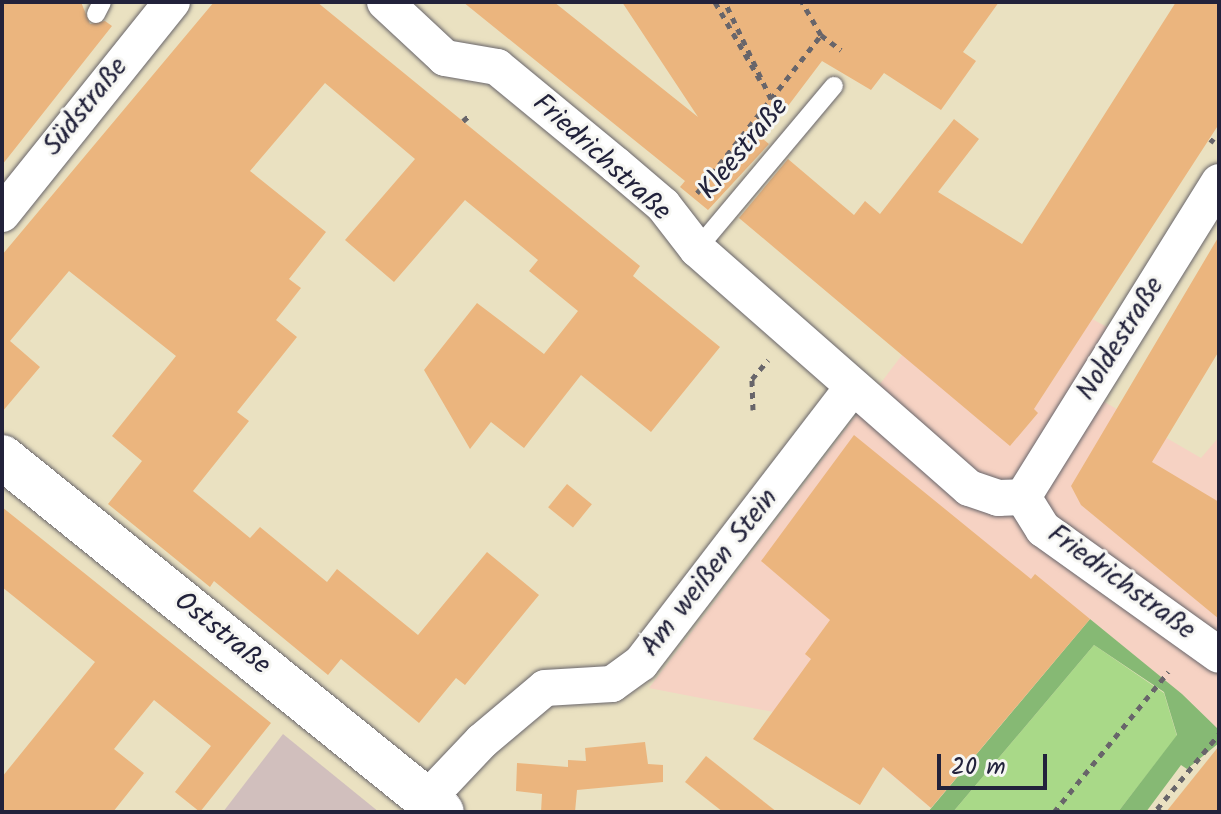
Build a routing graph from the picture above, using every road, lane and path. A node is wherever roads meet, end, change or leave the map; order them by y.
1 (172, 2) edge
2 (385, 2) edge
3 (715, 2) edge
4 (725, 2) edge
5 (802, 2) edge
6 (821, 35) junction
7 (841, 50) dead end
8 (834, 86) dead end
9 (771, 99) junction
10 (470, 115) dead end
11 (463, 121) dead end
12 (1219, 182) edge
13 (692, 199) dead end
14 (2, 214) edge
15 (697, 249) junction
16 (769, 359) dead end
17 (863, 396) junction
18 (753, 410) dead end
19 (2, 457) edge
20 (1023, 497) junction
21 (1219, 655) edge
22 (1168, 672) dead end
23 (1219, 734) edge
24 (435, 806) edge
25 (1158, 811) edge
26 (1054, 812) edge

1 - 14 street, Südstraße
2 - 15 street, Friedrichstraße
3 - 9 path
4 - 9 path
5 - 6 path
6 - 7 path
6 - 9 path
8 - 15 lane, Kleestraße
9 - 13 path
10 - 11 path
12 - 20 street, Noldestraße
15 - 17 street, Friedrichstraße
16 - 18 path
17 - 20 street, Friedrichstraße
17 - 24 street, Am weißen Stein
19 - 24 main road, Oststraße
20 - 21 street, Friedrichstraße
22 - 26 path
23 - 25 path

